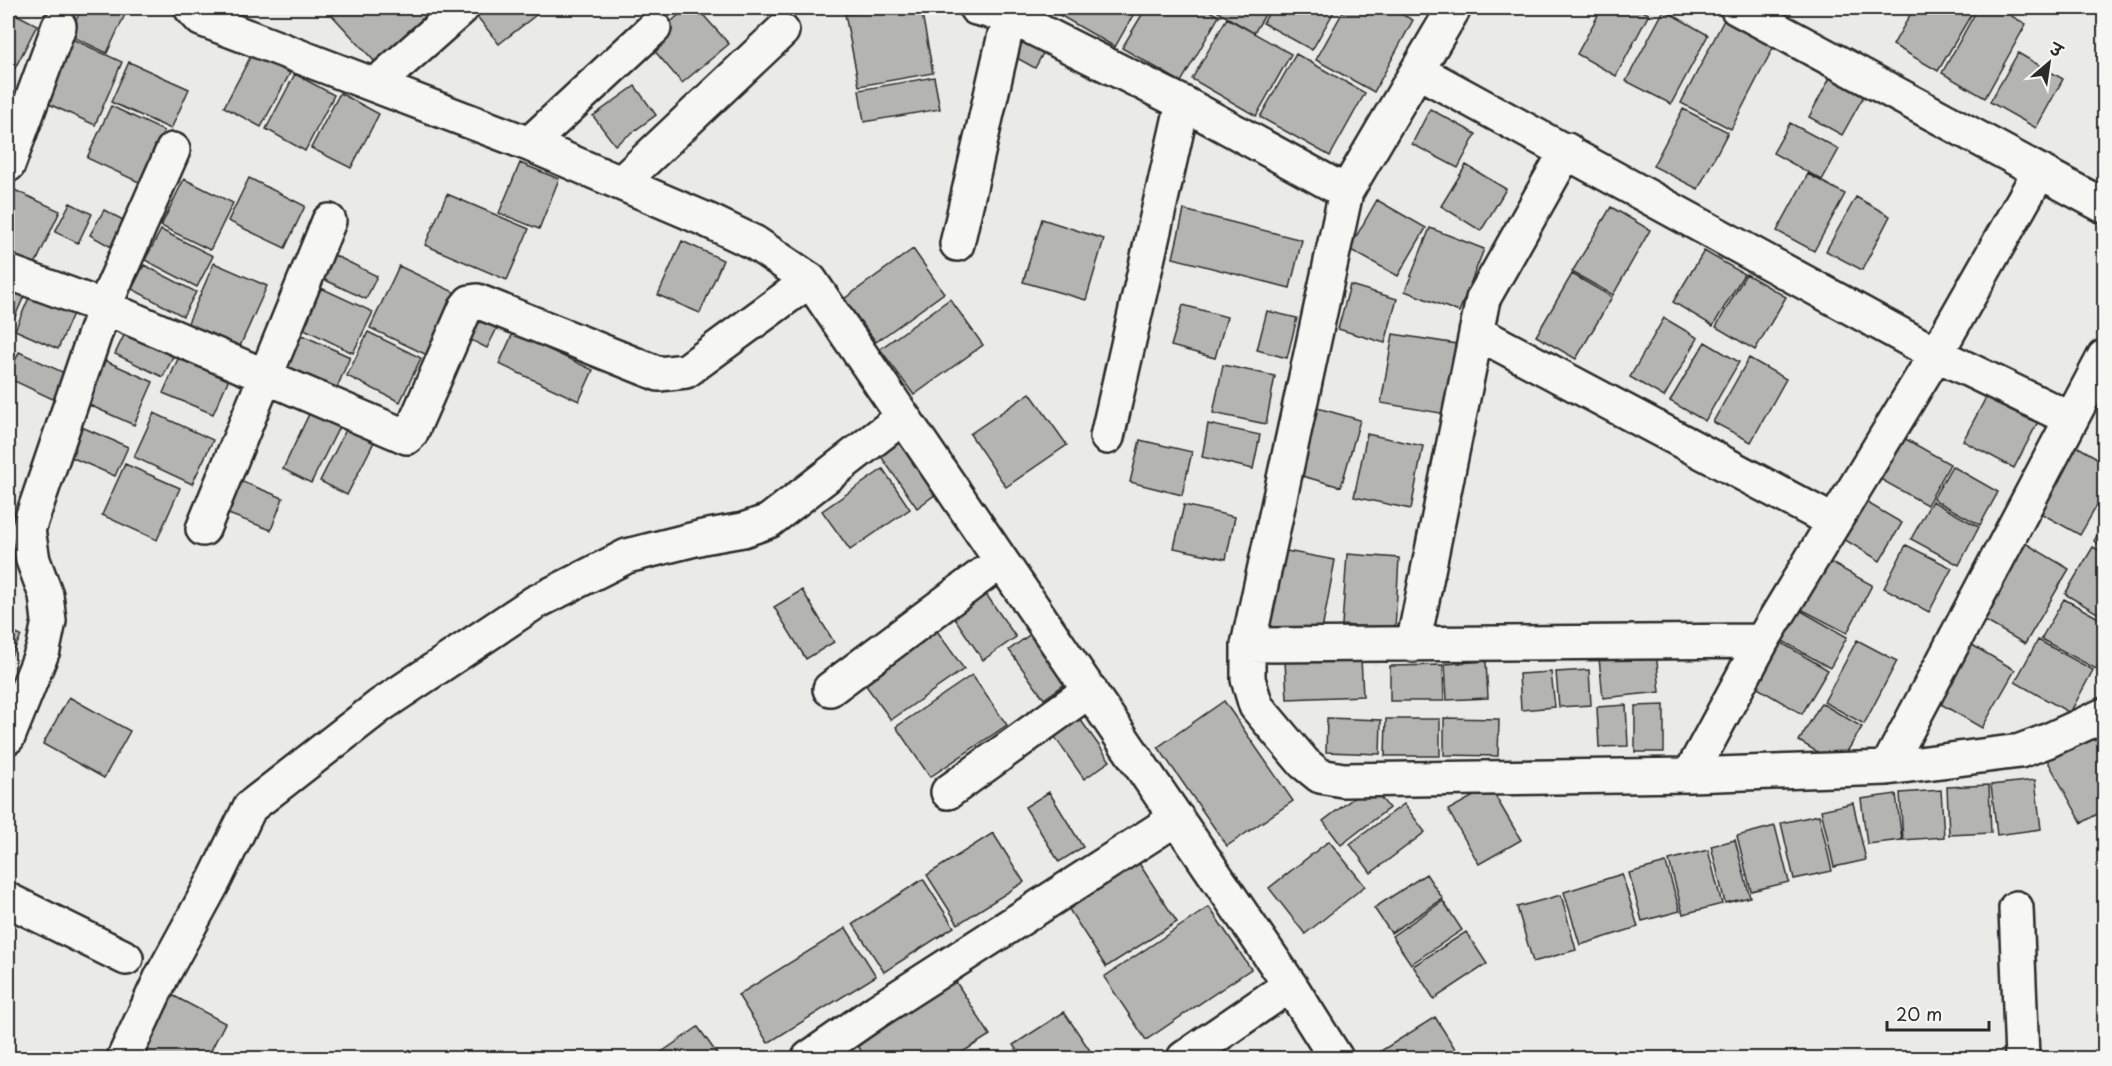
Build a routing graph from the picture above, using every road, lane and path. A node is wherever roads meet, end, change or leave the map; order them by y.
1 (462, 8) edge
2 (976, 8) edge
3 (1454, 8) edge
4 (1737, 8) edge
5 (1010, 12) edge
6 (215, 13) edge
7 (59, 26) dead end
8 (654, 28) dead end
9 (782, 31) dead end
10 (1418, 71) junction
11 (375, 85) junction
12 (1183, 103) junction
13 (529, 144) junction
14 (173, 150) dead end
15 (1567, 150) junction
16 (8, 165) edge
17 (2040, 171) junction
18 (621, 183) junction
19 (1346, 192) junction
20 (2104, 206) edge
21 (329, 221) dead end
22 (957, 244) dead end
23 (8, 272) edge
24 (810, 280) junction
25 (104, 307) junction
26 (1476, 332) junction
27 (1936, 354) junction
28 (2104, 357) edge
29 (266, 377) junction
30 (903, 417) junction
31 (2071, 419) junction
32 (1107, 436) dead end
33 (1834, 522) junction
34 (203, 529) dead end
35 (1001, 561) junction
36 (1762, 640) junction
37 (1248, 645) junction
38 (1413, 645) junction
39 (830, 689) dead end
40 (1090, 690) junction
41 (2101, 712) edge
42 (8, 737) edge
43 (1887, 768) junction
44 (1690, 775) junction
45 (948, 792) dead end
46 (1176, 818) junction
47 (8, 900) edge
48 (2016, 908) dead end
49 (126, 958) dead end
50 (1290, 985) junction
51 (124, 1059) edge
52 (809, 1059) edge
53 (1184, 1059) edge
54 (1336, 1059) edge
55 (2022, 1059) edge

1 - 11 street
2 - 5 street
3 - 10 street
4 - 17 street
5 - 12 street
5 - 22 street
6 - 11 street
7 - 16 street
8 - 13 street
9 - 18 street
10 - 15 street
10 - 19 street
11 - 13 street
12 - 19 street
12 - 32 street
13 - 18 street
14 - 25 street
15 - 26 street
15 - 27 street
17 - 20 street
17 - 27 street
18 - 24 street
19 - 37 street
21 - 29 street
23 - 25 street
24 - 29 street
24 - 30 street
25 - 29 street
25 - 42 street
26 - 33 street
26 - 38 street
27 - 31 street
27 - 33 street
28 - 31 street
29 - 34 street
30 - 35 street
30 - 51 street
31 - 43 street
33 - 36 street
35 - 39 street
35 - 40 street
36 - 38 street
36 - 44 street
37 - 38 street
37 - 44 street
40 - 45 street
40 - 46 street
41 - 43 street
43 - 44 street
46 - 50 street
46 - 52 street
47 - 49 street
48 - 55 street
50 - 53 street
50 - 54 street

